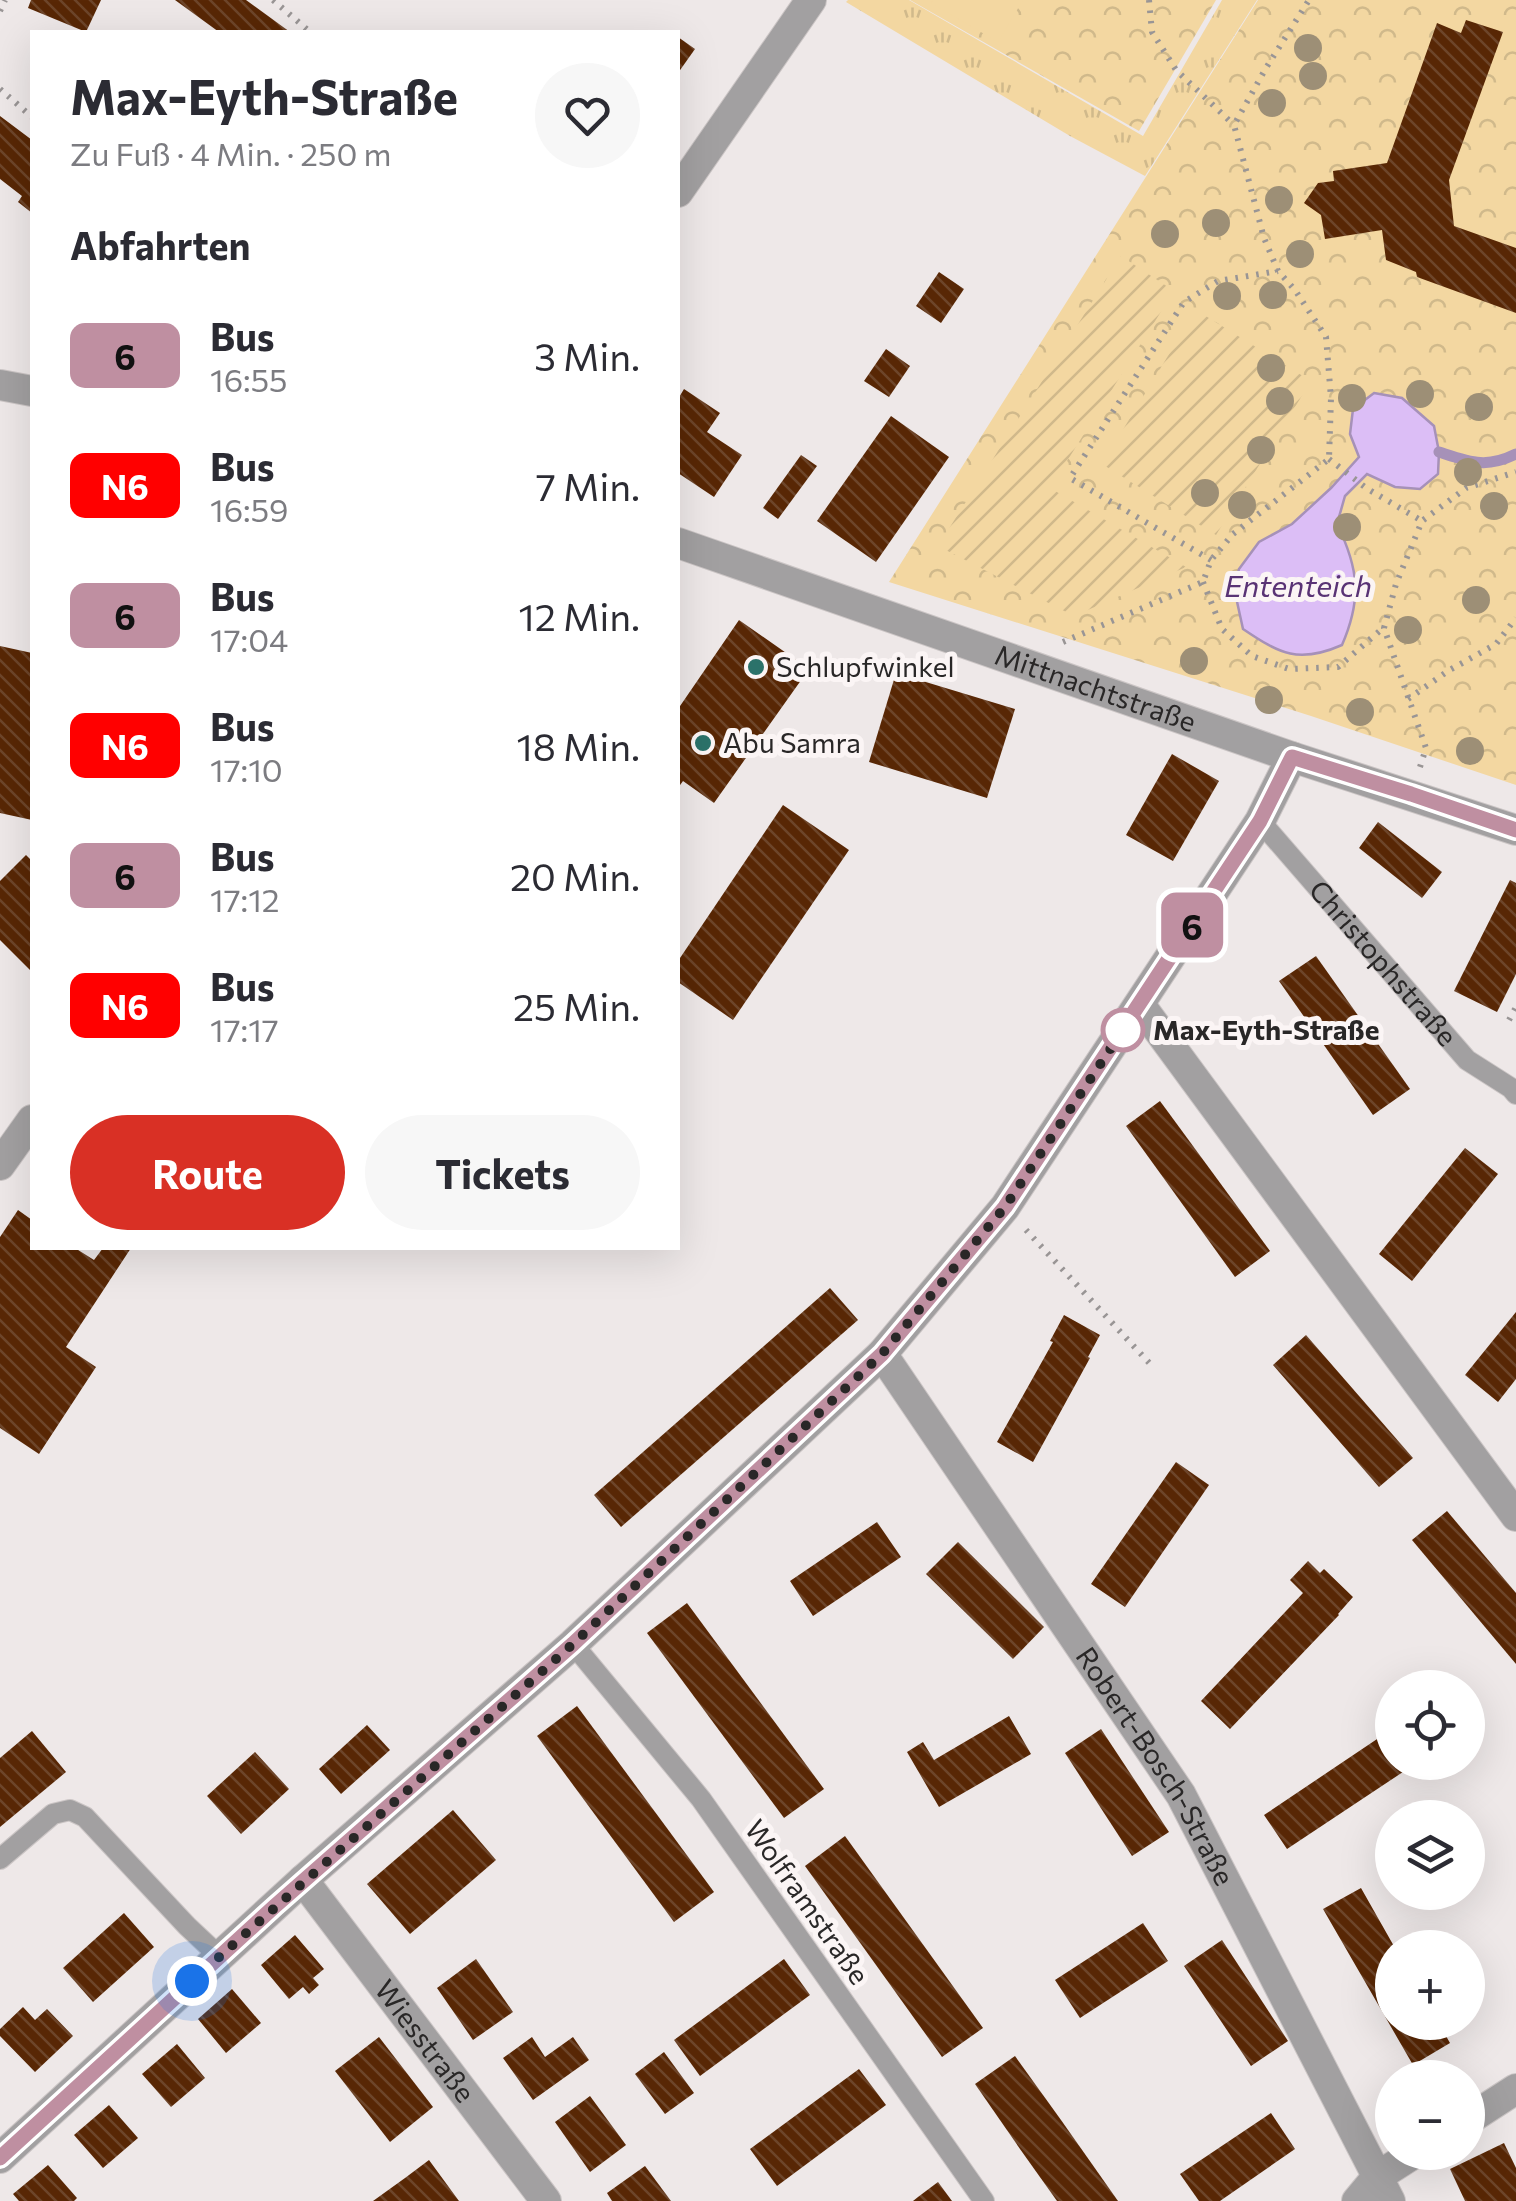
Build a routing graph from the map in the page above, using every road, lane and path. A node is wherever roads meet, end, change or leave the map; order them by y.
1 (5, 0) edge
2 (273, 0) edge
3 (811, 0) edge
4 (1149, 0) edge
5 (1309, 0) edge
6 (0, 11) edge
7 (308, 30) edge
8 (0, 89) edge
9 (30, 115) edge
10 (1234, 125) junction
11 (680, 189) edge
12 (1278, 271) junction
13 (0, 385) edge
14 (30, 391) edge
15 (1329, 459) junction
16 (1516, 472) edge
17 (1422, 521) junction
18 (680, 544) edge
19 (1210, 560) junction
20 (1203, 582) junction
21 (1516, 618) edge
22 (1384, 628) junction
23 (1018, 661) junction
24 (1408, 699) junction
25 (1292, 757) junction
26 (1411, 794) junction
27 (1260, 821) junction
28 (1516, 830) edge
29 (1140, 1006) junction
30 (1516, 1007) edge
31 (1509, 1020) dead end
32 (1516, 1094) edge
33 (30, 1123) edge
34 (0, 1164) edge
35 (1005, 1207) junction
36 (882, 1354) junction
37 (1153, 1367) dead end
38 (1516, 1516) edge
39 (573, 1644) junction
40 (0, 1859) edge
41 (303, 1880) junction
42 (219, 1956) junction
43 (1516, 2089) edge
44 (1485, 2109) edge
45 (0, 2158) edge
46 (1400, 2170) edge
47 (1384, 2189) edge
48 (546, 2201) edge
49 (984, 2201) edge
50 (1358, 2201) edge

1 - 6 path
2 - 7 path
3 - 11 street
4 - 10 path
5 - 10 path
8 - 9 path
10 - 12 path
12 - 15 path
12 - 19 path
13 - 14 street
15 - 17 path
15 - 19 path
16 - 17 path
17 - 22 path
18 - 23 street, Mittnachtstraße
19 - 20 path
20 - 22 path
20 - 23 path
21 - 24 path
22 - 24 path
23 - 25 street, Mittnachtstraße
24 - 26 path
25 - 26 street, Mittnachtstraße
25 - 27 street
26 - 28 street, Mittnachtstraße
27 - 29 street
27 - 32 lane, Christophstraße
29 - 35 street
29 - 38 street
30 - 31 path
33 - 34 street
35 - 36 street
35 - 37 path
36 - 39 street
36 - 47 street, Robert-Bosch-Straße
39 - 41 street
39 - 49 lane, Wolframstraße
40 - 42 lane
41 - 42 street
41 - 48 street, Wiesstraße
42 - 45 street
43 - 44 street
46 - 47 street
47 - 50 street

